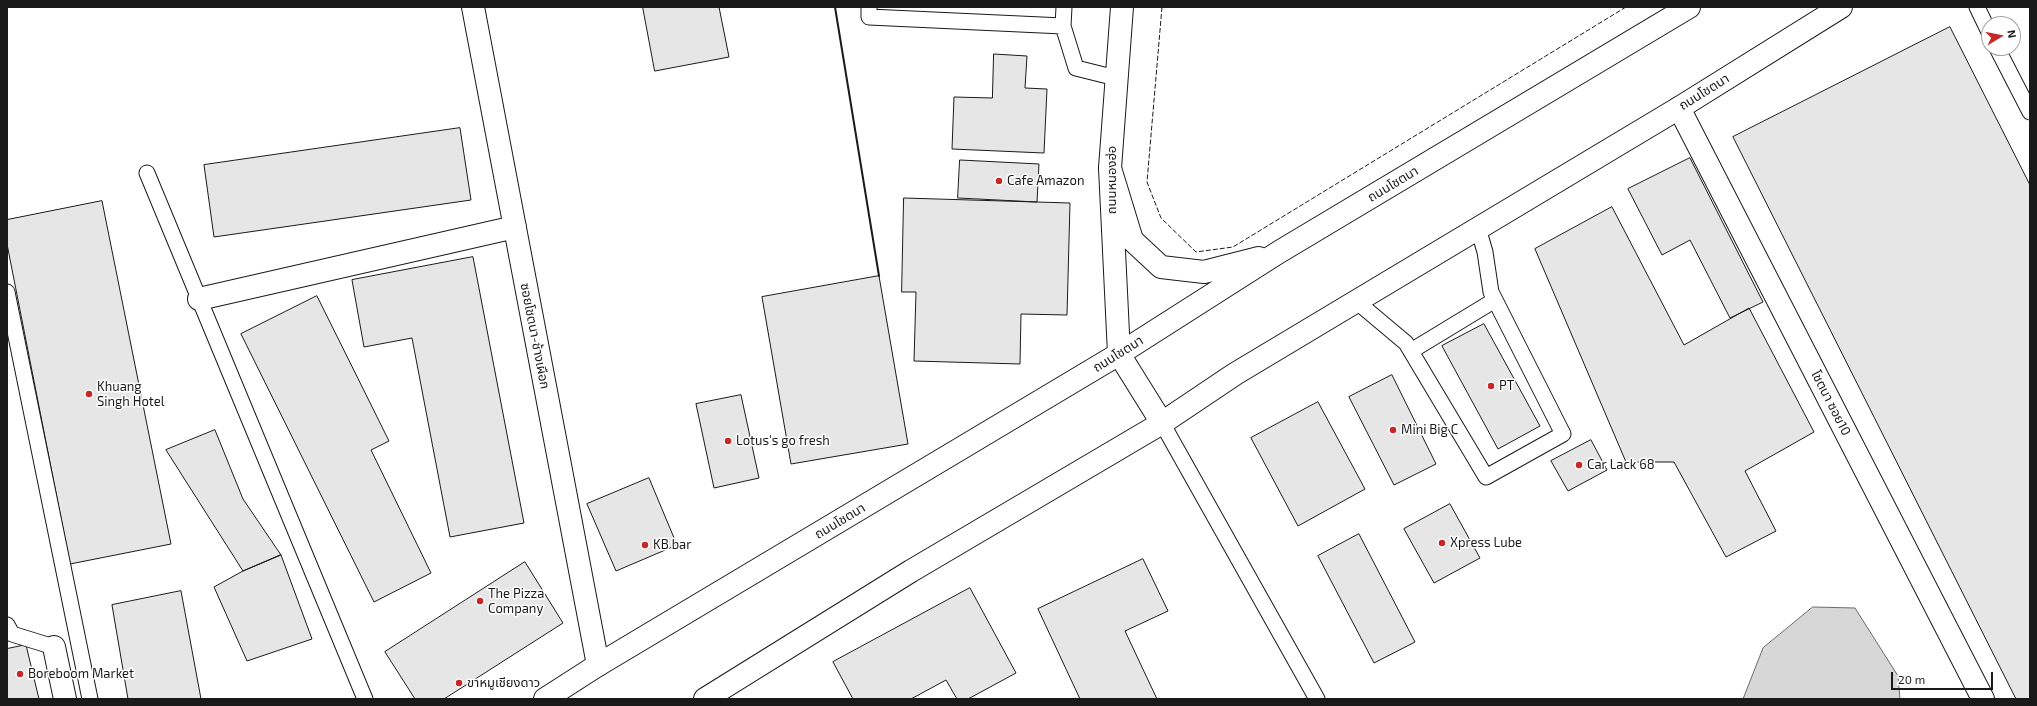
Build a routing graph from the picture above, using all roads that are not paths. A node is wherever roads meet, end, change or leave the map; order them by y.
1 (473, 7) edge
2 (869, 7) edge
3 (1064, 7) edge
4 (1122, 7) edge
5 (1689, 7) edge
6 (1841, 7) edge
7 (1976, 7) edge
8 (1981, 17) edge
9 (1063, 26) junction
10 (2002, 56) edge
11 (1116, 78) junction
12 (2026, 96) edge
13 (1679, 108) junction
14 (2030, 112) edge
15 (1110, 168) junction
16 (147, 173) dead end
17 (514, 227) junction
18 (1478, 228) junction
19 (1279, 252) junction
20 (7, 292) edge
21 (199, 299) junction
22 (1495, 300) junction
23 (1356, 301) junction
24 (1411, 351) junction
25 (1119, 354) junction
26 (1162, 423) junction
27 (7, 625) edge
28 (54, 647) joint
29 (598, 665) junction
30 (65, 699) edge
31 (90, 699) edge
32 (365, 699) edge
33 (545, 699) edge
34 (705, 699) edge
35 (1317, 699) edge
36 (1983, 699) edge

1 - 17 main road, ซอยโชตนา-ช้างเผือก
2 - 9 lane
3 - 9 lane
4 - 11 main road, ถนนหนองฮ่อ
5 - 19 main road, ถนนโชตนา
6 - 13 main road, ถนนโชตนา
7 - 8 lane
9 - 11 lane
10 - 12 lane
11 - 15 main road, ถนนหนองฮ่อ
12 - 14 lane
13 - 18 main road, ถนนโชตนา
13 - 36 main road, โชตนา ซอย10
15 - 19 main road
15 - 25 main road, ถนนหนองฮ่อ
16 - 21 lane
17 - 21 main road
17 - 29 main road, ซอยโชตนา-ช้างเผือก
18 - 22 lane
18 - 23 main road, ถนนโชตนา
19 - 25 main road, ถนนโชตนา
20 - 31 lane
21 - 32 lane
22 - 24 lane
22 - 24 lane
23 - 24 lane
23 - 26 main road, ถนนโชตนา
25 - 26 main road
25 - 29 main road, ถนนโชตนา
26 - 34 main road, ถนนโชตนา
26 - 35 lane
27 - 28 lane
28 - 30 main road
29 - 33 main road, ถนนโชตนา

